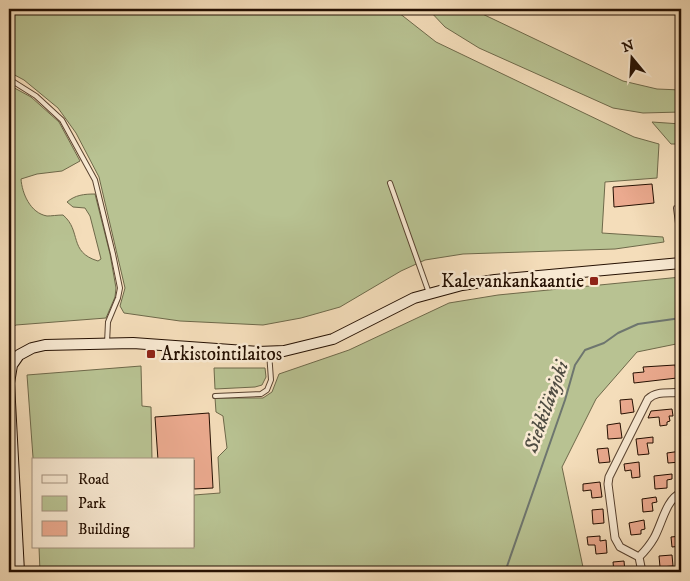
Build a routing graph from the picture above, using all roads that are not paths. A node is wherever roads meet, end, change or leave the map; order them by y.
1 (9, 79) edge
2 (390, 183) dead end
3 (676, 208) dead end
4 (681, 246) edge
5 (681, 263) edge
6 (430, 293) junction
7 (106, 343) junction
8 (270, 352) junction
9 (681, 392) edge
10 (215, 396) dead end
11 (681, 493) edge
12 (639, 557) junction
13 (19, 572) edge
14 (642, 572) edge

1 - 7 lane
2 - 6 lane
3 - 4 lane
5 - 6 street
6 - 8 street
7 - 8 street
7 - 13 street
8 - 10 lane
9 - 12 street
11 - 12 street
12 - 14 street

